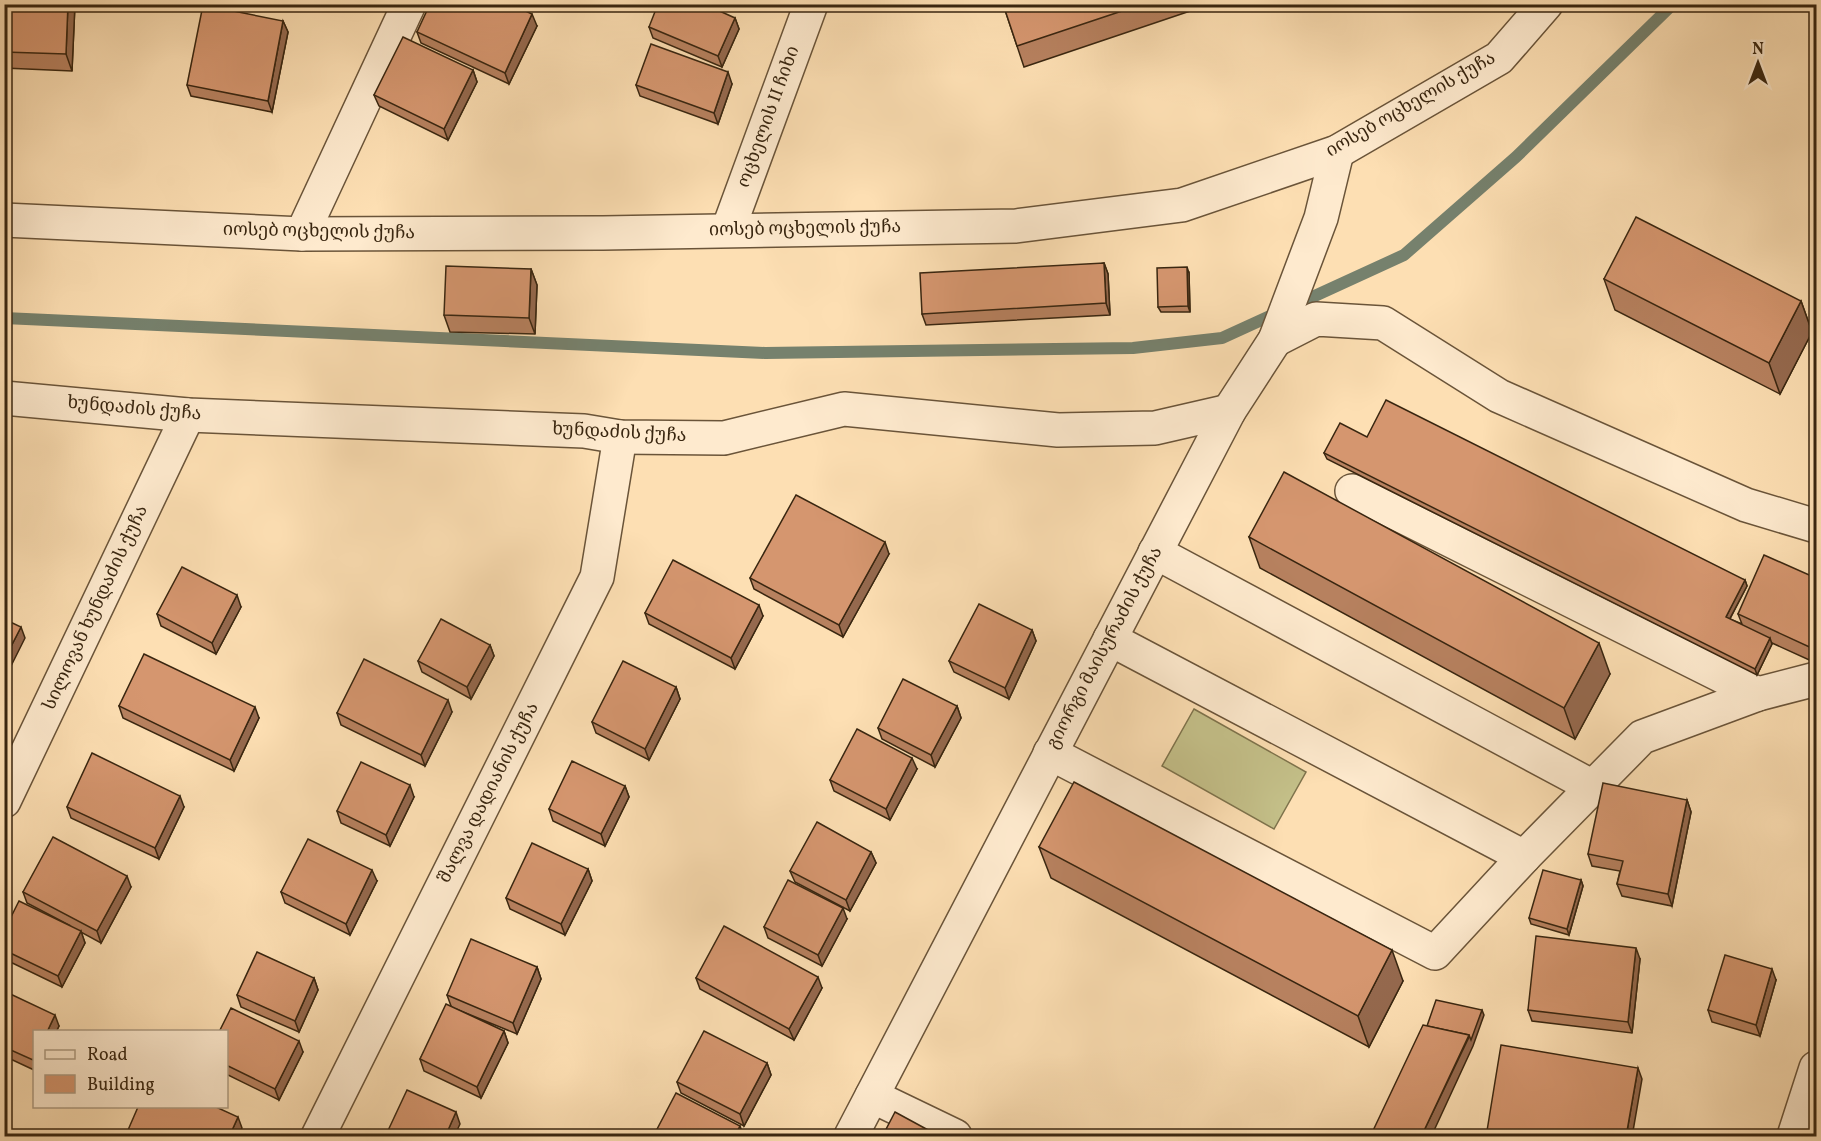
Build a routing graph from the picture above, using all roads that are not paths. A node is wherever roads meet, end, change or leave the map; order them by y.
1 (409, 4) edge
2 (811, 4) edge
3 (1546, 4) edge
4 (1337, 152) junction
5 (4, 220) edge
6 (728, 230) junction
7 (302, 234) junction
8 (1275, 340) junction
9 (4, 398) edge
10 (1229, 411) junction
11 (188, 415) junction
12 (620, 437) junction
13 (1352, 491) dead end
14 (1816, 526) edge
15 (1155, 552) junction
16 (1110, 639) junction
17 (1816, 679) edge
18 (1758, 694) junction
19 (1050, 753) junction
20 (1593, 787) junction
21 (4, 801) edge
22 (1524, 857) junction
23 (1816, 1068) edge
24 (872, 1096) junction
25 (318, 1137) edge
26 (851, 1137) edge
27 (955, 1137) edge
28 (1794, 1137) edge

1 - 7 street
2 - 6 street, ოცხელის II ჩიხი
3 - 4 street, იოსებ ოცხელის ქუჩა
4 - 6 street, იოსებ ოცხელის ქუჩა
4 - 8 street, გიორგი მაისურაძის ქუჩა
5 - 7 street, იოსებ ოცხელის ქუჩა
6 - 7 street, იოსებ ოცხელის ქუჩა
8 - 10 street, გიორგი მაისურაძის ქუჩა
8 - 14 street
9 - 11 street, ხუნდაძის ქუჩა
10 - 12 street, ხუნდაძის ქუჩა
10 - 15 street, გიორგი მაისურაძის ქუჩა
11 - 12 street, ხუნდაძის ქუჩა
11 - 21 street, სილოვან ხუნდაძის ქუჩა
12 - 25 street, შალვა დადიანის ქუჩა
13 - 18 street
15 - 16 street, გიორგი მაისურაძის ქუჩა
15 - 20 street
16 - 19 street, გიორგი მაისურაძის ქუჩა
16 - 22 street
17 - 18 street
18 - 20 street
19 - 22 street
19 - 24 street, გიორგი მაისურაძის ქუჩა
20 - 22 street
23 - 28 street
24 - 26 street, გიორგი მაისურაძის ქუჩა
24 - 27 street

